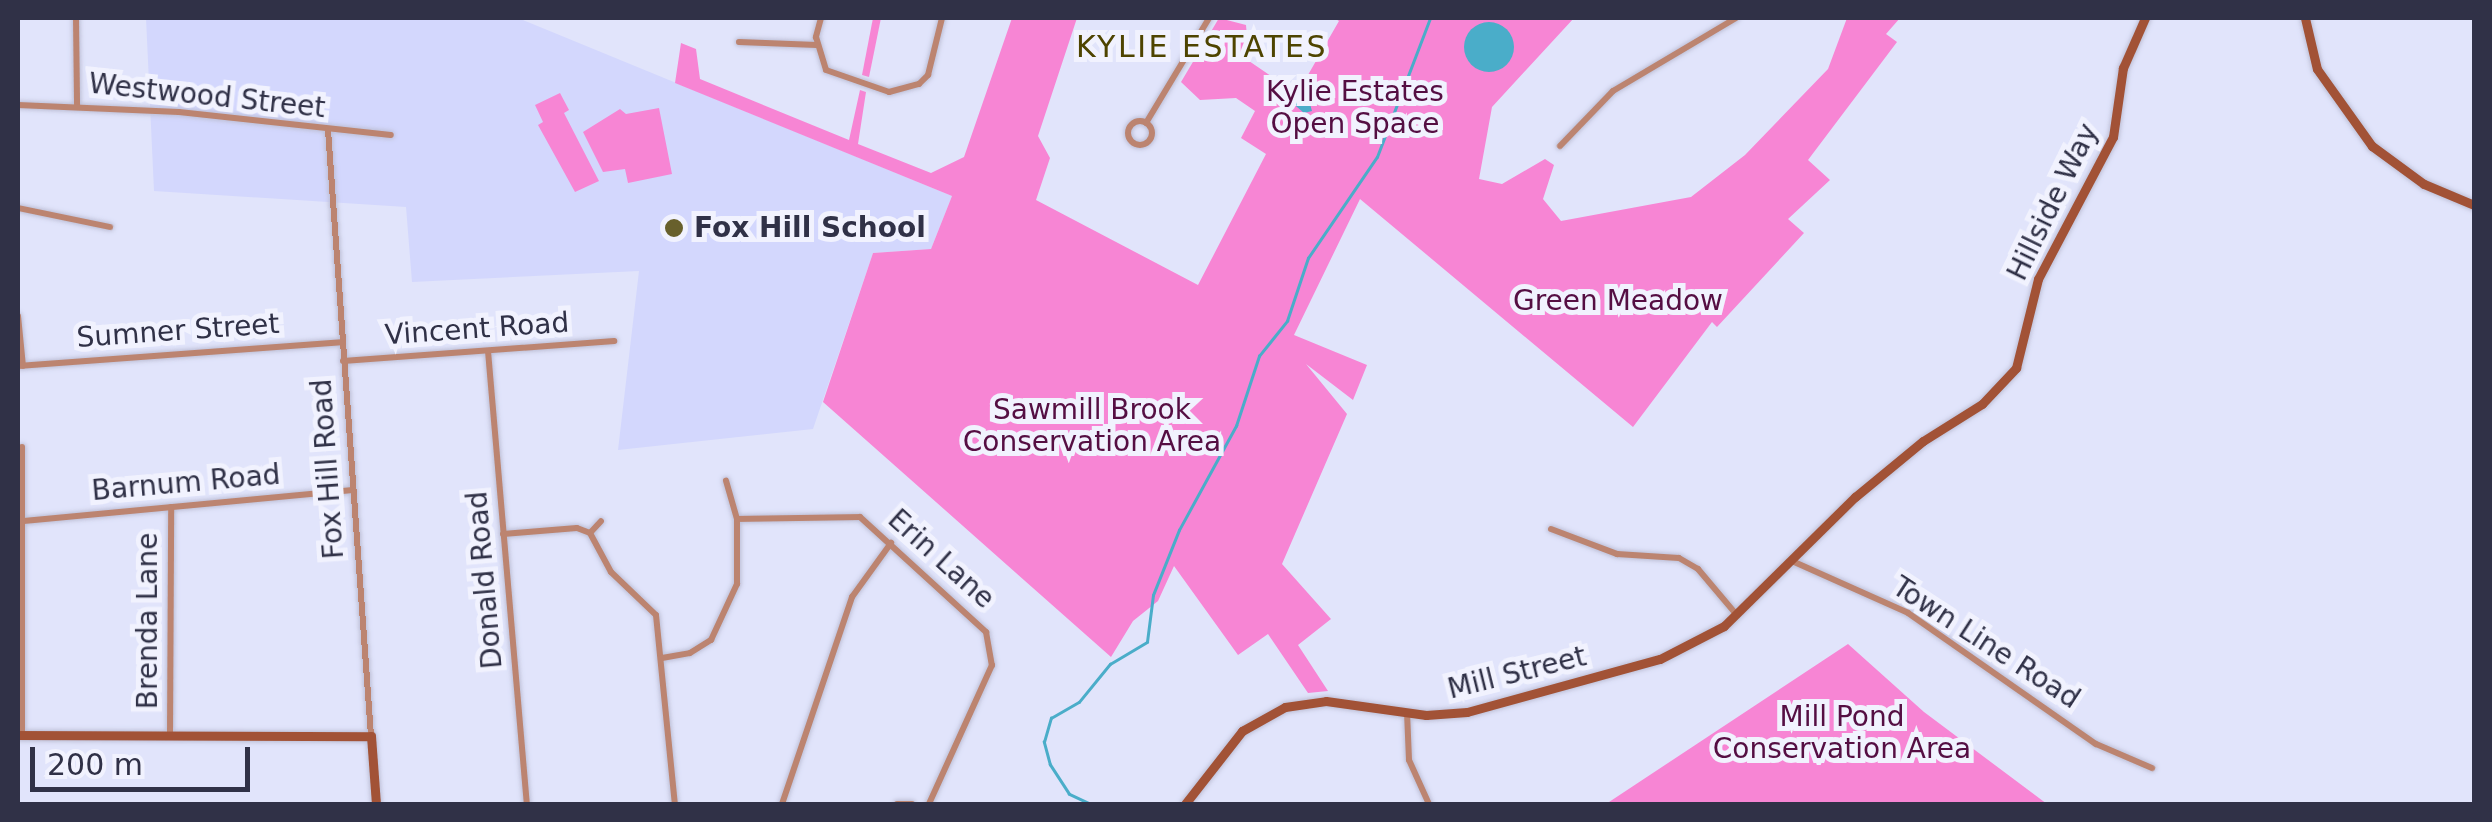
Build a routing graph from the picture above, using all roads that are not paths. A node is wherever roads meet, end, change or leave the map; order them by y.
1 (76, 18) edge
2 (820, 18) edge
3 (942, 18) edge
4 (1209, 18) edge
5 (1736, 18) edge
6 (2145, 18) edge
7 (2305, 18) edge
8 (739, 42) dead end
9 (817, 44) junction
10 (18, 105) edge
11 (77, 106) junction
12 (1146, 123) dead end
13 (328, 130) junction
14 (391, 135) dead end
15 (1560, 146) dead end
16 (2474, 205) edge
17 (18, 208) edge
18 (110, 227) dead end
19 (18, 316) edge
20 (342, 342) junction
21 (614, 342) dead end
22 (488, 351) junction
23 (343, 361) junction
24 (20, 366) edge
25 (22, 448) dead end
26 (726, 480) dead end
27 (352, 490) junction
28 (171, 507) junction
29 (738, 520) junction
30 (24, 521) junction
31 (600, 521) dead end
32 (1551, 528) dead end
33 (590, 533) junction
34 (503, 534) junction
35 (890, 543) junction
36 (1804, 549) joint
37 (1792, 561) junction
38 (1737, 615) junction
39 (662, 658) junction
40 (1407, 712) junction
41 (20, 735) edge
42 (170, 735) junction
43 (371, 736) junction
44 (2152, 768) dead end
45 (1423, 795) junction
46 (376, 804) edge
47 (527, 804) edge
48 (676, 804) edge
49 (782, 804) edge
50 (896, 804) edge
51 (912, 804) edge
52 (929, 804) edge
53 (1185, 804) edge
54 (1413, 804) edge
55 (1430, 804) edge

1 - 11 street
2 - 9 street
3 - 9 street
4 - 12 street
5 - 15 street
6 - 36 street, Hillside Way
7 - 16 street
8 - 9 street
10 - 11 street, Westwood Street
11 - 13 street, Westwood Street
13 - 14 street, Westwood Street
13 - 20 street, Fox Hill Road
17 - 18 street
19 - 24 street
20 - 23 street, Fox Hill Road
20 - 24 street, Sumner Street
21 - 22 street, Vincent Road
22 - 23 street, Vincent Road
22 - 34 street, Donald Road
23 - 27 street, Fox Hill Road
25 - 30 street
26 - 29 street
27 - 28 street, Barnum Road
27 - 43 street, Fox Hill Road
28 - 30 street, Barnum Road
28 - 42 street, Brenda Lane
29 - 35 street, Erin Lane
29 - 39 street
30 - 41 street
31 - 33 street
32 - 38 street
33 - 34 street
33 - 39 street
34 - 47 street, Donald Road
35 - 49 street
35 - 52 street, Erin Lane
36 - 37 street, Mill Street
37 - 38 street, Mill Street
37 - 44 street, Town Line Road
38 - 40 street, Mill Street
39 - 48 street
40 - 45 street
40 - 53 street, Mill Street
41 - 42 street
42 - 43 street
43 - 46 street, Fox Hill Road
45 - 54 street
45 - 55 street
50 - 51 street

